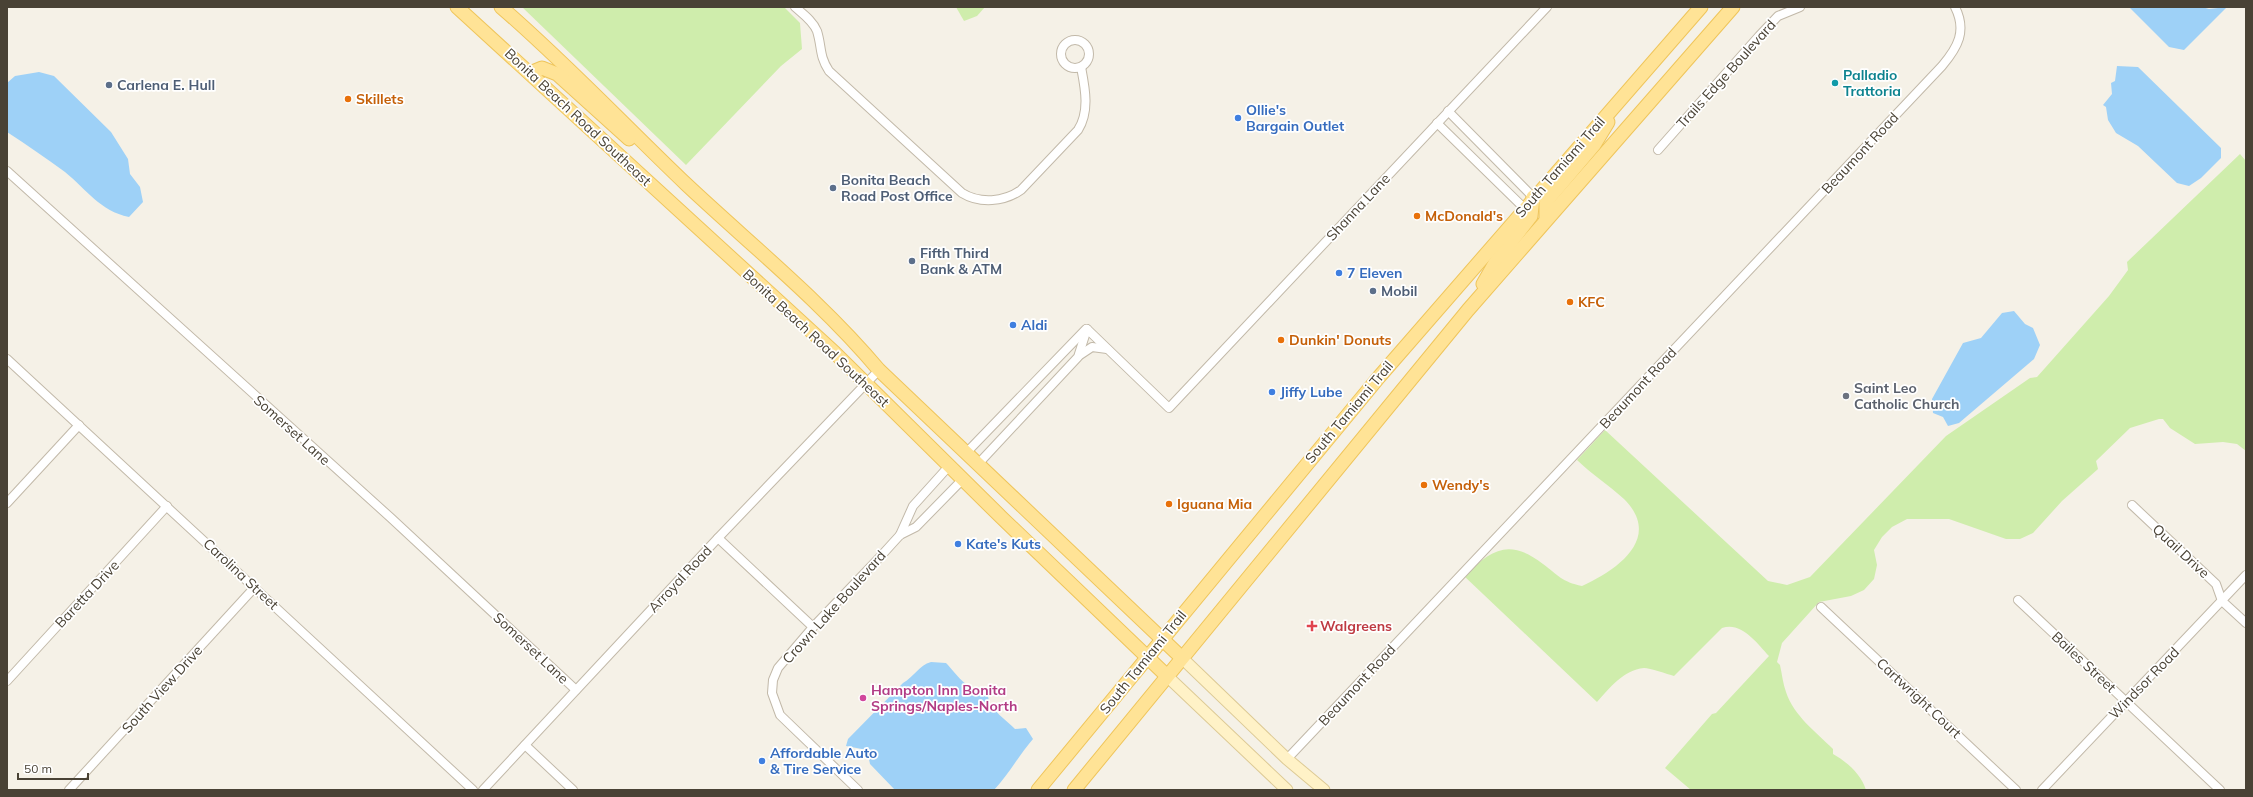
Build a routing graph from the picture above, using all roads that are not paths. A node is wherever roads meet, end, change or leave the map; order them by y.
1 (457, 7) edge
2 (501, 7) edge
3 (795, 7) edge
4 (1547, 7) edge
5 (1701, 7) edge
6 (1734, 7) edge
7 (1800, 7) edge
8 (1955, 7) edge
9 (1081, 67) dead end
10 (530, 73) junction
11 (1625, 93) junction
12 (1448, 112) junction
13 (1437, 123) junction
14 (1658, 150) dead end
15 (662, 160) junction
16 (7, 171) edge
17 (1533, 197) junction
18 (1524, 208) junction
19 (1546, 220) junction
20 (1468, 310) junction
21 (1087, 329) junction
22 (1108, 349) junction
23 (1078, 357) junction
24 (7, 359) edge
25 (879, 370) junction
26 (867, 383) junction
27 (79, 425) junction
28 (967, 452) junction
29 (979, 463) junction
30 (950, 465) junction
31 (963, 479) junction
32 (7, 503) edge
33 (2132, 505) dead end
34 (167, 506) junction
35 (900, 535) junction
36 (718, 538) junction
37 (2246, 575) edge
38 (255, 587) junction
39 (2018, 600) dead end
40 (2222, 601) junction
41 (1821, 607) dead end
42 (2246, 623) edge
43 (813, 627) junction
44 (1162, 639) junction
45 (1147, 657) junction
46 (1182, 658) junction
47 (1167, 676) junction
48 (7, 681) edge
49 (576, 690) junction
50 (2126, 701) junction
51 (525, 745) junction
52 (1287, 759) junction
53 (69, 790) edge
54 (473, 790) edge
55 (483, 790) edge
56 (574, 790) edge
57 (858, 790) edge
58 (1038, 790) edge
59 (1074, 790) edge
60 (1287, 790) edge
61 (1324, 790) edge
62 (2016, 790) edge
63 (2042, 790) edge
64 (2220, 790) edge

1 - 10 main road, Bonita Beach Road Southeast
2 - 15 main road, Bonita Beach Road Southeast
3 - 9 street
4 - 12 street, Shanna Lane
5 - 11 main road, South Tamiami Trail
6 - 19 main road, South Tamiami Trail
7 - 14 street, Trails Edge Boulevard
8 - 52 street, Beaumont Road
10 - 15 main road
10 - 26 main road, Bonita Beach Road Southeast
11 - 17 main road, South Tamiami Trail
11 - 19 main road
12 - 13 street, Shanna Lane
12 - 17 street
13 - 18 street
13 - 22 street, Shanna Lane
15 - 25 main road, Bonita Beach Road Southeast
16 - 49 street, Somerset Lane
17 - 18 main road, South Tamiami Trail
17 - 20 main road
18 - 44 main road, South Tamiami Trail
19 - 20 main road, South Tamiami Trail
20 - 46 main road, South Tamiami Trail
21 - 22 street
21 - 23 street
21 - 28 street
22 - 23 street
23 - 29 street
24 - 27 street, Carolina Street
25 - 26 street, Arroyal Road
25 - 28 main road, Bonita Beach Road Southeast
26 - 30 main road, Bonita Beach Road Southeast
26 - 36 street, Arroyal Road
27 - 32 street
27 - 34 street, Carolina Street
28 - 29 main road, Bonita Beach Road Southeast
29 - 44 main road, Bonita Beach Road Southeast
30 - 31 main road, Bonita Beach Road Southeast
30 - 35 street, Crown Lake Boulevard
31 - 35 street, Crown Lake Boulevard
31 - 45 main road, Bonita Beach Road Southeast
33 - 40 street, Quail Drive
34 - 38 street, Carolina Street
34 - 48 street, Baretta Drive
35 - 43 street, Crown Lake Boulevard
36 - 43 street
36 - 49 street, Arroyal Road
37 - 40 street, Windsor Road
38 - 53 street, South View Drive
38 - 54 street, Carolina Street
39 - 50 street, Bailes Street
40 - 42 street
40 - 50 street, Windsor Road
41 - 62 street, Cartwright Court
43 - 57 street, Crown Lake Boulevard
44 - 45 main road, South Tamiami Trail
44 - 46 main road, Bonita Beach Road Southeast
45 - 47 main road, Bonita Beach Road Southeast
45 - 58 main road, South Tamiami Trail
46 - 47 main road, South Tamiami Trail
46 - 52 main road
47 - 59 main road, South Tamiami Trail
47 - 60 main road
49 - 51 street, Arroyal Road
50 - 63 street, Windsor Road
50 - 64 street, Bailes Street
51 - 55 street, Arroyal Road
51 - 56 street
52 - 61 main road

